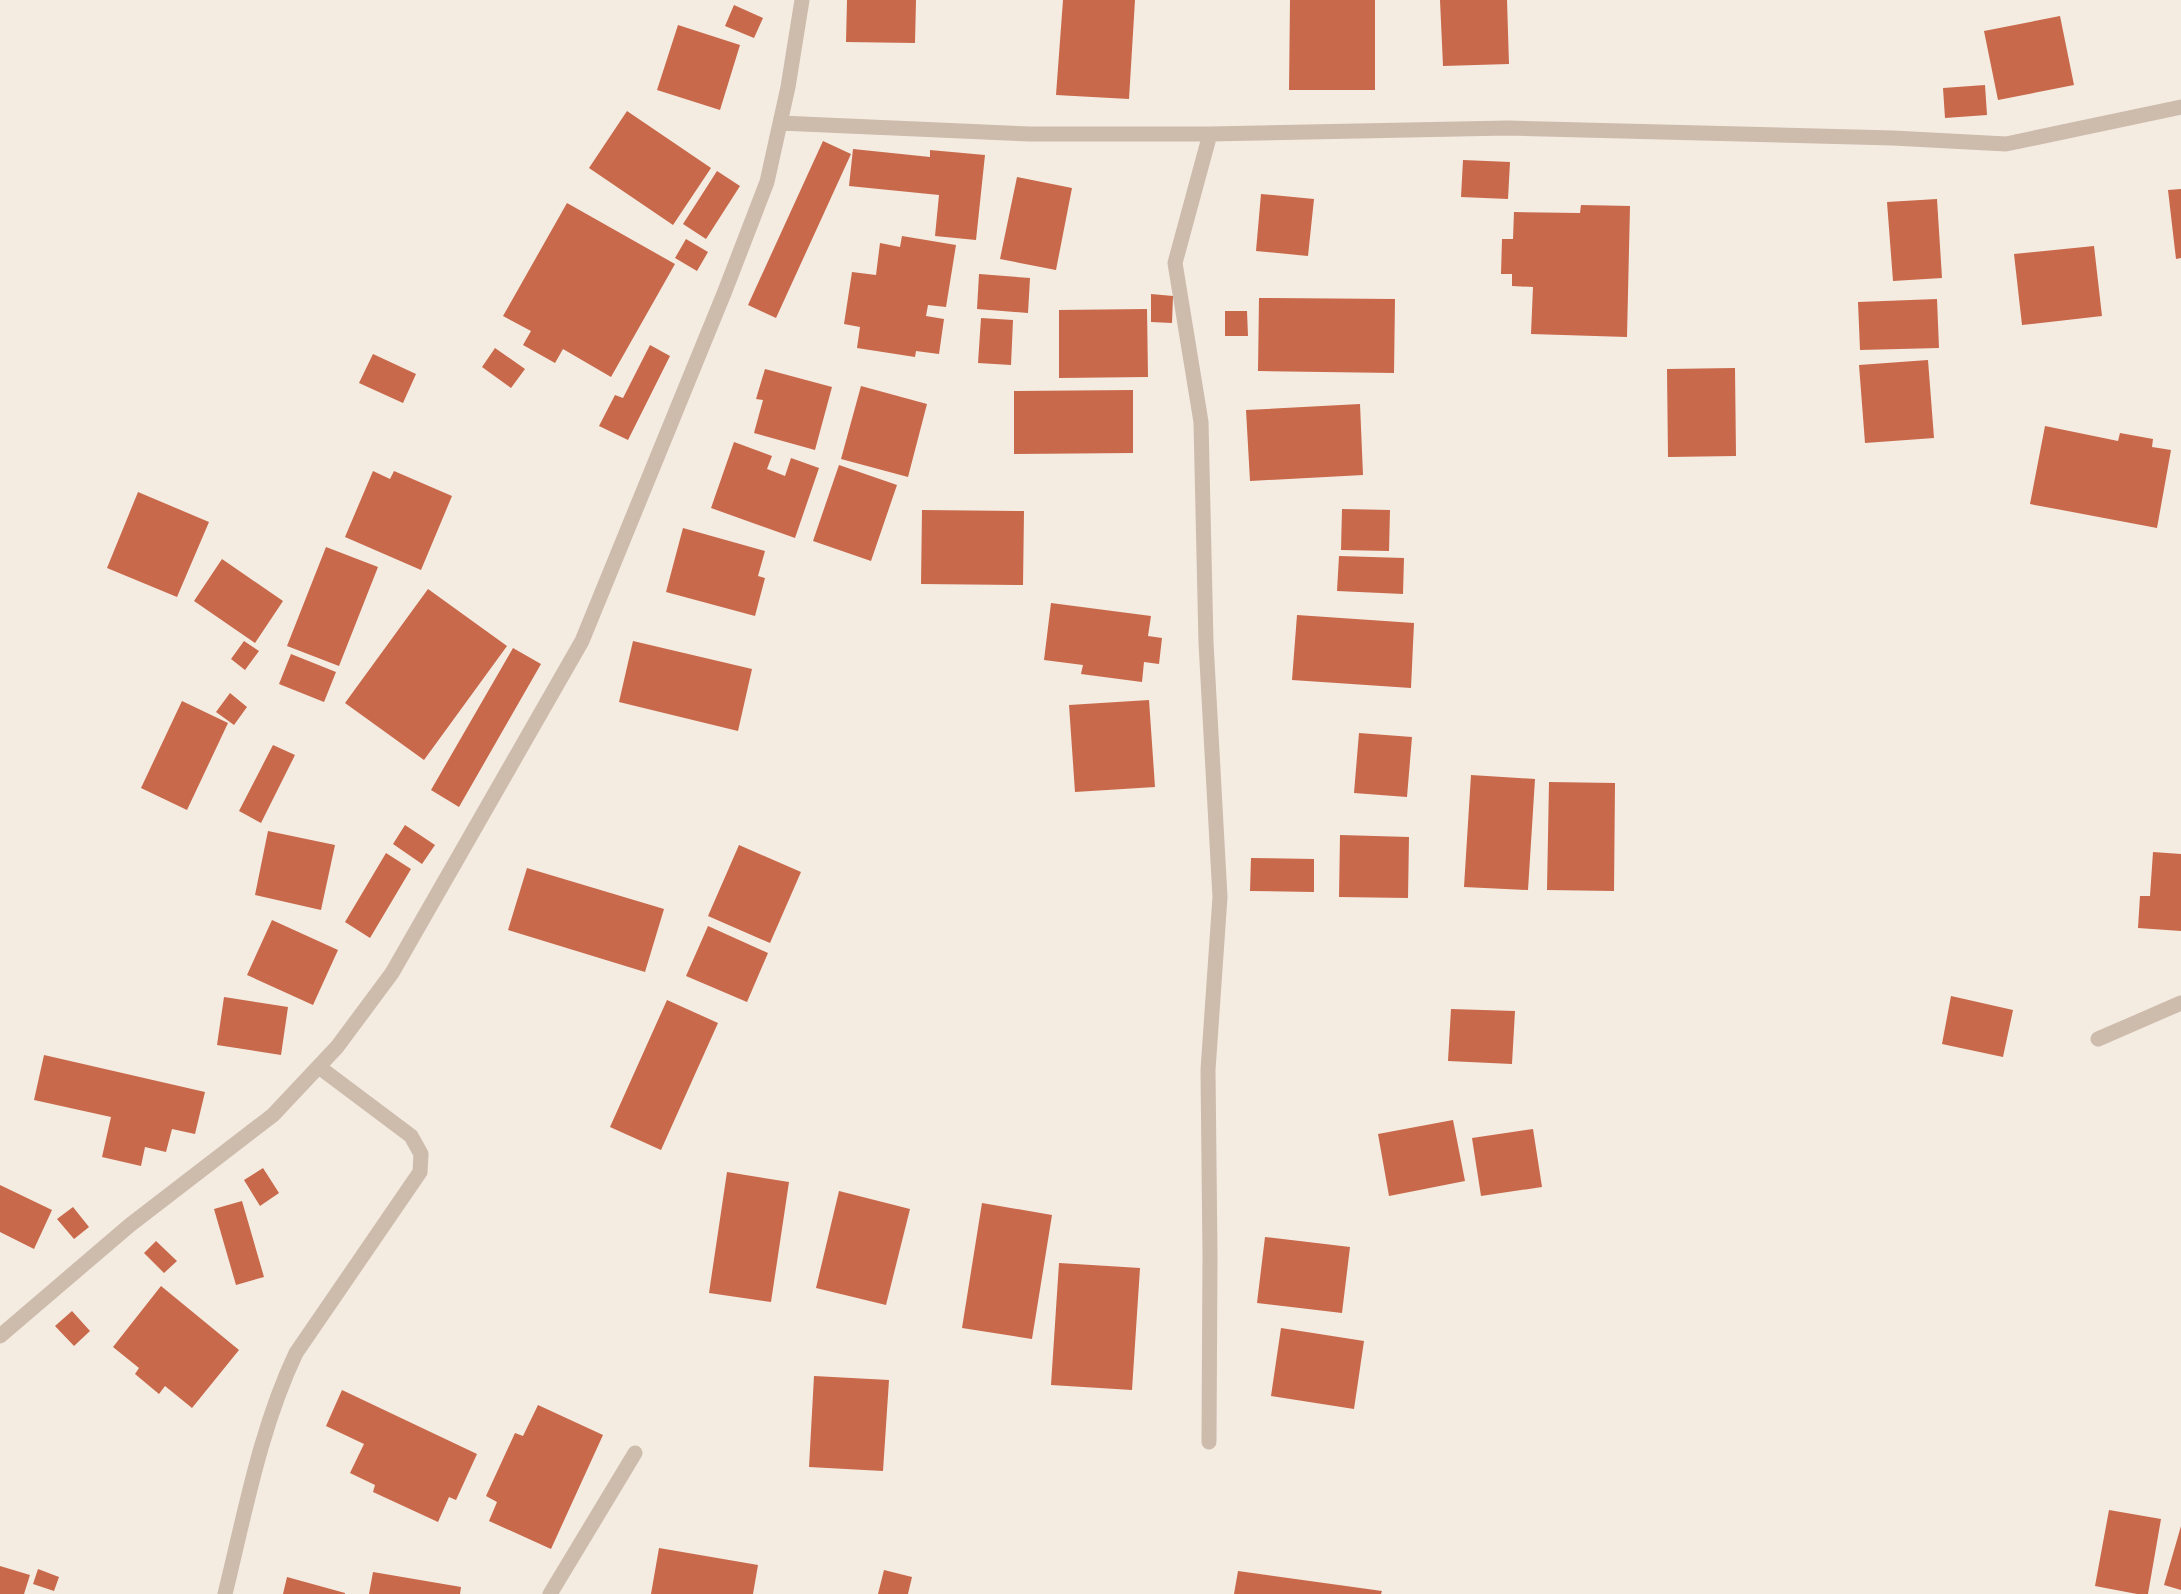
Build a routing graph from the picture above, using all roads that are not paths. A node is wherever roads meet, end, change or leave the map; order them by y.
1 (802, 0) edge
2 (2181, 107) edge
3 (780, 123) junction
4 (1210, 134) junction
5 (2181, 1003) edge
6 (2098, 1039) dead end
7 (318, 1067) junction
8 (0, 1336) edge
9 (1209, 1442) dead end
10 (635, 1453) dead end
11 (225, 1594) edge
12 (550, 1594) edge

1 - 3 street
2 - 4 street
3 - 4 street
3 - 7 street
4 - 9 street
5 - 6 street
7 - 8 street
7 - 11 street
10 - 12 street

